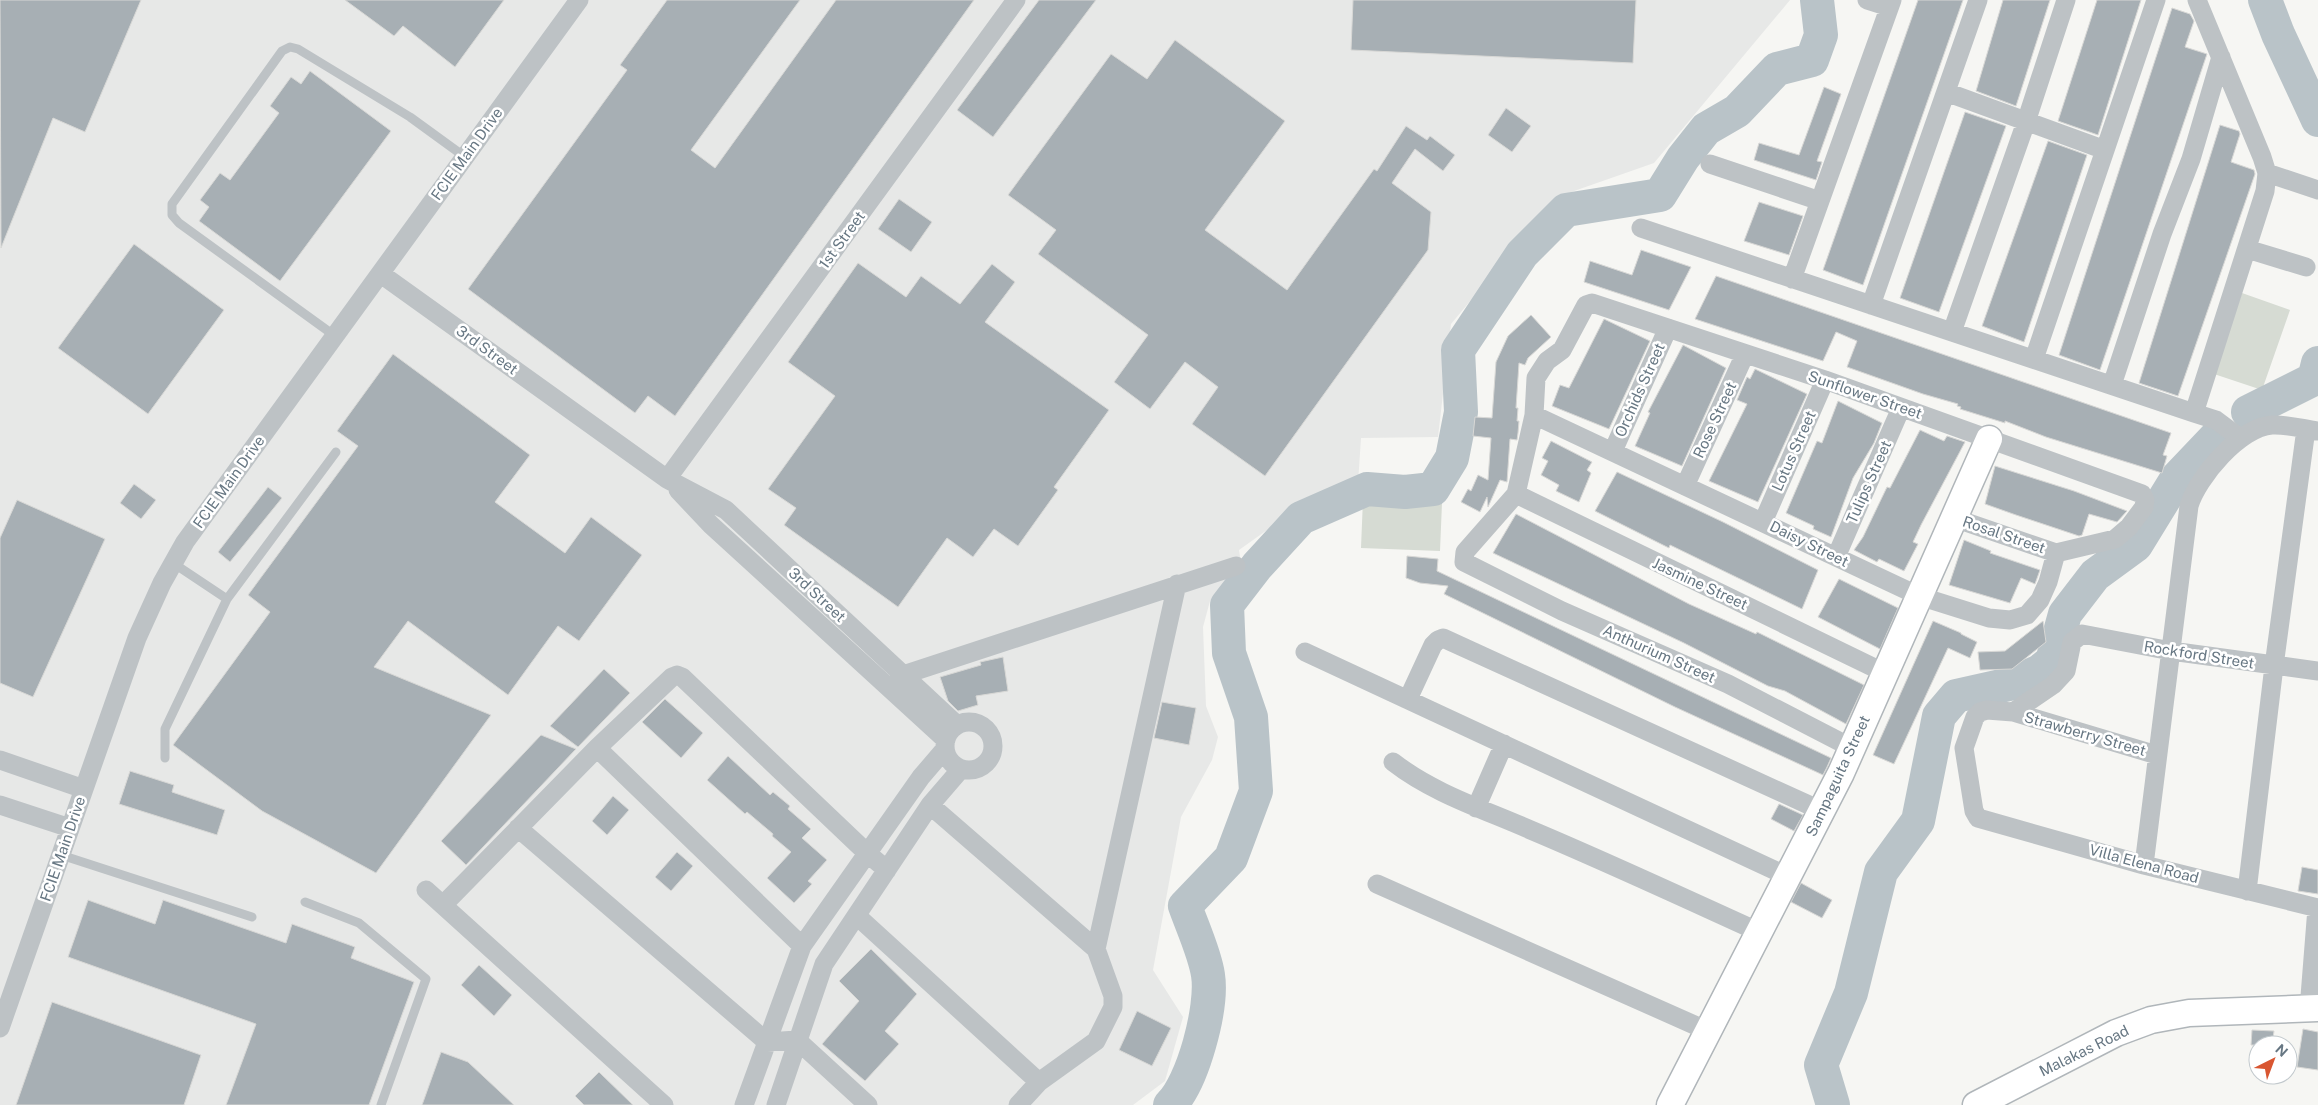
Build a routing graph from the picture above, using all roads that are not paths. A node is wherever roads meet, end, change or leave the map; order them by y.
1 (579, 0) edge
2 (1016, 0) edge
3 (1867, 0) edge
4 (1978, 0) edge
5 (2066, 0) edge
6 (2156, 0) edge
7 (2197, 0) edge
8 (1890, 4) edge
9 (2221, 57) junction
10 (1946, 92) junction
11 (2026, 122) junction
12 (2105, 150) junction
13 (465, 157) junction
14 (1710, 164) dead end
15 (2267, 174) junction
16 (2318, 190) edge
17 (1820, 201) junction
18 (1641, 228) dead end
19 (2246, 249) junction
20 (2306, 267) dead end
21 (381, 274) junction
22 (1792, 278) junction
23 (1871, 305) junction
24 (1668, 328) junction
25 (1952, 332) junction
26 (335, 336) junction
27 (1745, 354) junction
28 (2034, 359) junction
29 (1825, 380) junction
30 (2112, 385) junction
31 (1902, 408) junction
32 (2194, 413) junction
33 (1534, 415) junction
34 (2312, 430) edge
35 (2236, 435) junction
36 (1989, 439) junction
37 (1613, 451) junction
38 (336, 452) dead end
39 (667, 478) junction
40 (1685, 486) junction
41 (1516, 494) junction
42 (2142, 494) joint
43 (1954, 518) junction
44 (1763, 522) junction
45 (2056, 553) junction
46 (1836, 557) junction
47 (173, 562) junction
48 (1236, 566) dead end
49 (1177, 584) junction
50 (1919, 596) junction
51 (227, 599) junction
52 (2171, 651) junction
53 (1306, 652) dead end
54 (2274, 666) junction
55 (2318, 671) edge
56 (1885, 673) junction
57 (897, 682) junction
58 (1408, 699) junction
59 (2013, 712) junction
60 (949, 738) junction
61 (1504, 744) junction
62 (597, 748) junction
63 (1852, 748) junction
64 (2157, 755) junction
65 (166, 758) dead end
66 (0, 760) edge
67 (1394, 762) dead end
68 (961, 769) junction
69 (84, 789) junction
70 (0, 805) edge
71 (930, 805) junction
72 (1476, 808) junction
73 (1822, 811) junction
74 (1974, 811) joint
75 (70, 828) junction
76 (518, 828) junction
77 (867, 854) junction
78 (61, 855) junction
79 (2144, 865) junction
80 (887, 870) junction
81 (1789, 877) junction
82 (1376, 884) dead end
83 (426, 890) dead end
84 (2247, 891) junction
85 (305, 902) dead end
86 (443, 905) junction
87 (2318, 908) edge
88 (857, 916) junction
89 (252, 918) dead end
90 (1759, 932) junction
91 (802, 946) junction
92 (1096, 949) junction
93 (2313, 1009) edge
94 (0, 1028) edge
95 (1708, 1031) junction
96 (797, 1040) junction
97 (767, 1042) junction
98 (1039, 1082) junction
99 (381, 1105) edge
100 (664, 1105) edge
101 (744, 1105) edge
102 (776, 1105) edge
103 (868, 1105) edge
104 (1018, 1105) edge
105 (1670, 1105) edge
106 (1976, 1105) edge

1 - 13 street, FCIE Main Drive
2 - 39 street, 1st Street
3 - 8 street
4 - 10 street
5 - 11 street
6 - 12 street
7 - 9 street
8 - 17 street
9 - 15 street
9 - 30 street
10 - 11 street
10 - 23 street
11 - 12 street
11 - 25 street
12 - 28 street
13 - 21 street, FCIE Main Drive
13 - 26 lane
14 - 17 street
15 - 16 street
15 - 19 street
17 - 22 street
18 - 22 street
19 - 20 street
19 - 32 street
21 - 26 street, FCIE Main Drive
21 - 39 street, 3rd Street
22 - 23 street
23 - 25 street
24 - 27 street, Sunflower Street
24 - 33 street, Sunflower Street
24 - 37 street, Orchids Street
25 - 28 street
26 - 47 street, FCIE Main Drive
27 - 29 street, Sunflower Street
27 - 40 street, Rose Street
28 - 30 street
29 - 31 street, Sunflower Street
29 - 44 street, Lotus Street
30 - 32 street
31 - 36 street, Sunflower Street
31 - 46 street, Tulips Street
32 - 35 street
33 - 37 street, Daisy Street
33 - 41 street
34 - 35 street
34 - 54 street
35 - 52 street
36 - 42 street, Sunflower Street
36 - 43 street, Sampaguita Street
37 - 40 street, Daisy Street
38 - 51 lane
39 - 57 street, 3rd Street
40 - 44 street, Daisy Street
41 - 56 street, Jasmine Street
41 - 63 street, Anthurium Street
42 - 45 street, Rosal Street
43 - 45 street, Rosal Street
43 - 50 street, Sampaguita Street
44 - 46 street, Daisy Street
45 - 50 street, Daisy Street
46 - 50 street, Daisy Street
47 - 51 lane
47 - 69 street, FCIE Main Drive
48 - 49 street
49 - 57 street
49 - 92 street
50 - 56 street, Sampaguita Street
51 - 65 lane
52 - 54 street, Rockford Street
52 - 59 street, Rockford Street
52 - 64 street
53 - 58 street
54 - 55 street, Rockford Street
54 - 84 street
56 - 63 street, Sampaguita Street
57 - 60 street, 3rd Street
58 - 61 street
58 - 73 street
59 - 64 street, Strawberry Street
59 - 74 street, Strawberry Street
60 - 68 street
60 - 68 street
60 - 77 street
61 - 72 street
61 - 81 street
62 - 76 street
62 - 77 street
62 - 91 street
63 - 73 street, Sampaguita Street
64 - 79 street
66 - 69 street
67 - 72 street
68 - 71 street
69 - 75 street, FCIE Main Drive
70 - 75 street
71 - 80 street
71 - 92 street
72 - 90 street
73 - 81 street, Sampaguita Street
74 - 79 street, Villa Elena Road
75 - 78 street, FCIE Main Drive
76 - 86 street
76 - 97 street
77 - 80 street
77 - 91 street
78 - 89 lane
78 - 94 street, FCIE Main Drive
79 - 84 street, Villa Elena Road
80 - 88 street
81 - 90 street, Sampaguita Street
82 - 95 street
83 - 86 street
84 - 87 street, Villa Elena Road
85 - 99 lane
86 - 100 street
87 - 93 street
88 - 96 street
88 - 98 street
90 - 95 street, Sampaguita Street
91 - 97 street
92 - 98 street
93 - 106 street, Malakas Road
95 - 105 street, Sampaguita Street
96 - 97 street
96 - 102 street
96 - 103 street
97 - 101 street
98 - 104 street

